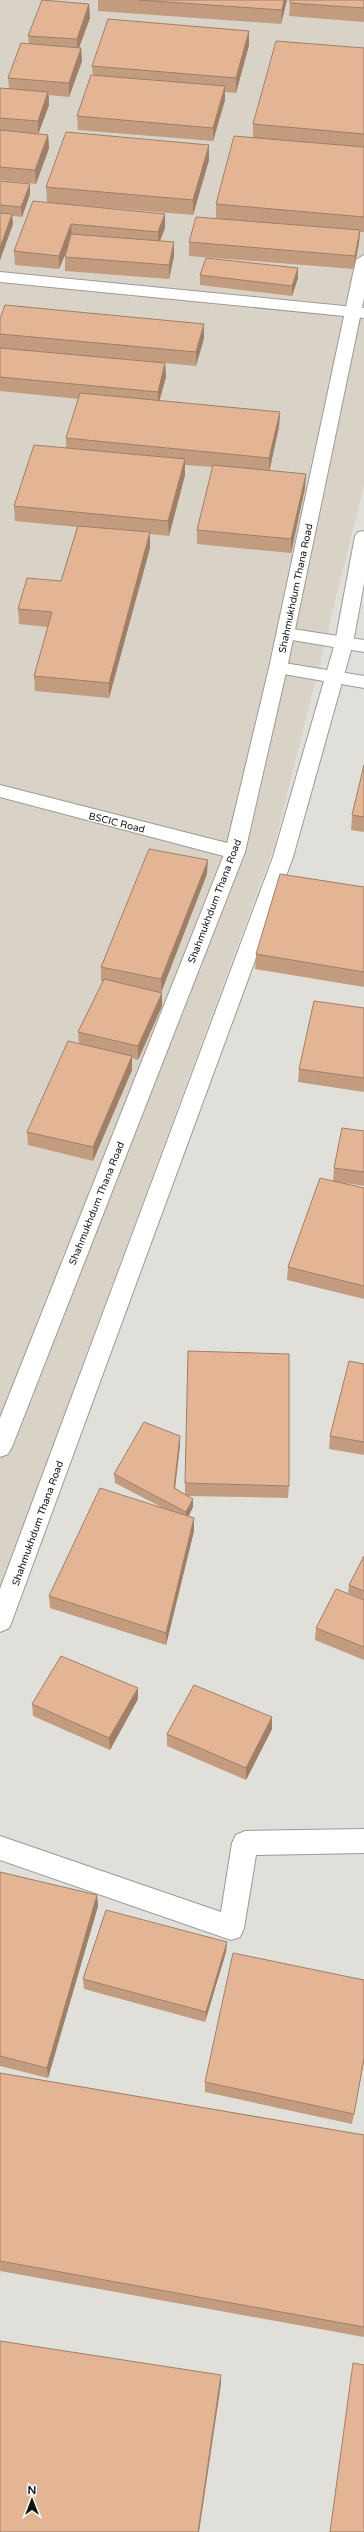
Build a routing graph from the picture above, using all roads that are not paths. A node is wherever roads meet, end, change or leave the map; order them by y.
1 (364, 260) edge
2 (0, 277) edge
3 (358, 313) edge
4 (364, 536) edge
5 (286, 634) junction
6 (344, 643) junction
7 (364, 646) edge
8 (278, 668) junction
9 (334, 677) junction
10 (364, 682) edge
11 (0, 791) edge
12 (235, 852) junction
13 (0, 1447) edge
14 (0, 1621) edge
15 (364, 1841) edge
16 (0, 1848) edge

1 - 3 main road, Shahmukhdum Thana Road
2 - 3 main road
3 - 5 main road, Shahmukhdum Thana Road
4 - 6 main road, Shahmukhdum Thana Road
5 - 6 main road
5 - 8 main road, Shahmukhdum Thana Road
6 - 7 main road
6 - 9 main road, Shahmukhdum Thana Road
8 - 9 main road
8 - 12 main road, Shahmukhdum Thana Road
9 - 10 main road
9 - 14 main road, Shahmukhdum Thana Road
11 - 12 main road, BSCIC Road
12 - 13 main road, Shahmukhdum Thana Road
15 - 16 main road

